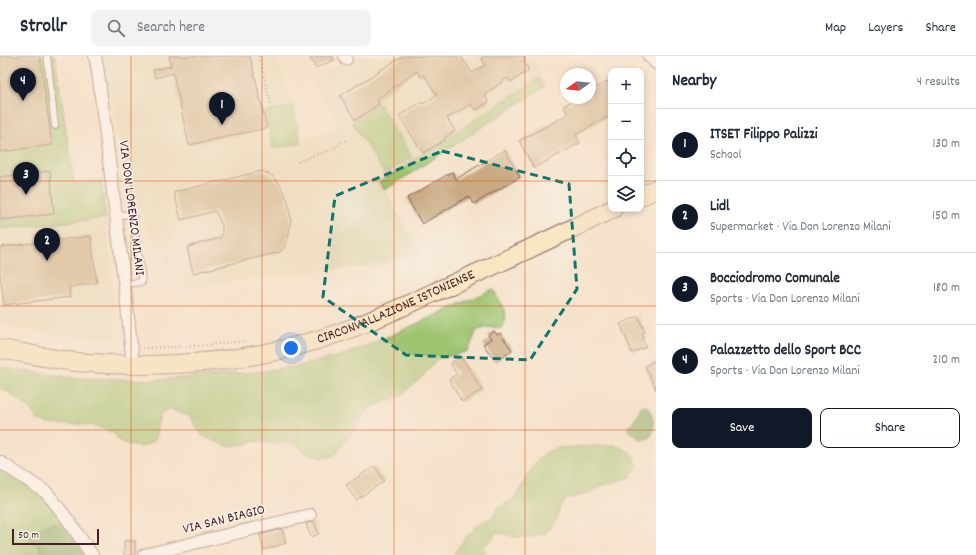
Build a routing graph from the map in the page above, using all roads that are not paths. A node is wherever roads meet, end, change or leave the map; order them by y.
1 (47, 56) edge
2 (95, 56) edge
3 (649, 56) edge
4 (656, 63) edge
5 (55, 126) dead end
6 (656, 189) edge
7 (644, 195) edge
8 (608, 211) edge
9 (116, 216) junction
10 (125, 284) junction
11 (1, 349) edge
12 (133, 357) junction
13 (0, 462) edge
14 (310, 515) dead end
15 (92, 555) edge
16 (144, 555) edge

1 - 5 lane
2 - 9 street, VIA DON LORENZO MILANI
3 - 4 street
6 - 7 main road
8 - 12 main road, CIRCONVALLAZIONE ISTONIENSE
9 - 10 street, VIA DON LORENZO MILANI
9 - 10 lane
10 - 12 street, VIA DON LORENZO MILANI
11 - 12 main road, CIRCONVALLAZIONE ISTONIENSE
13 - 15 street
14 - 16 street, VIA SAN BIAGIO

